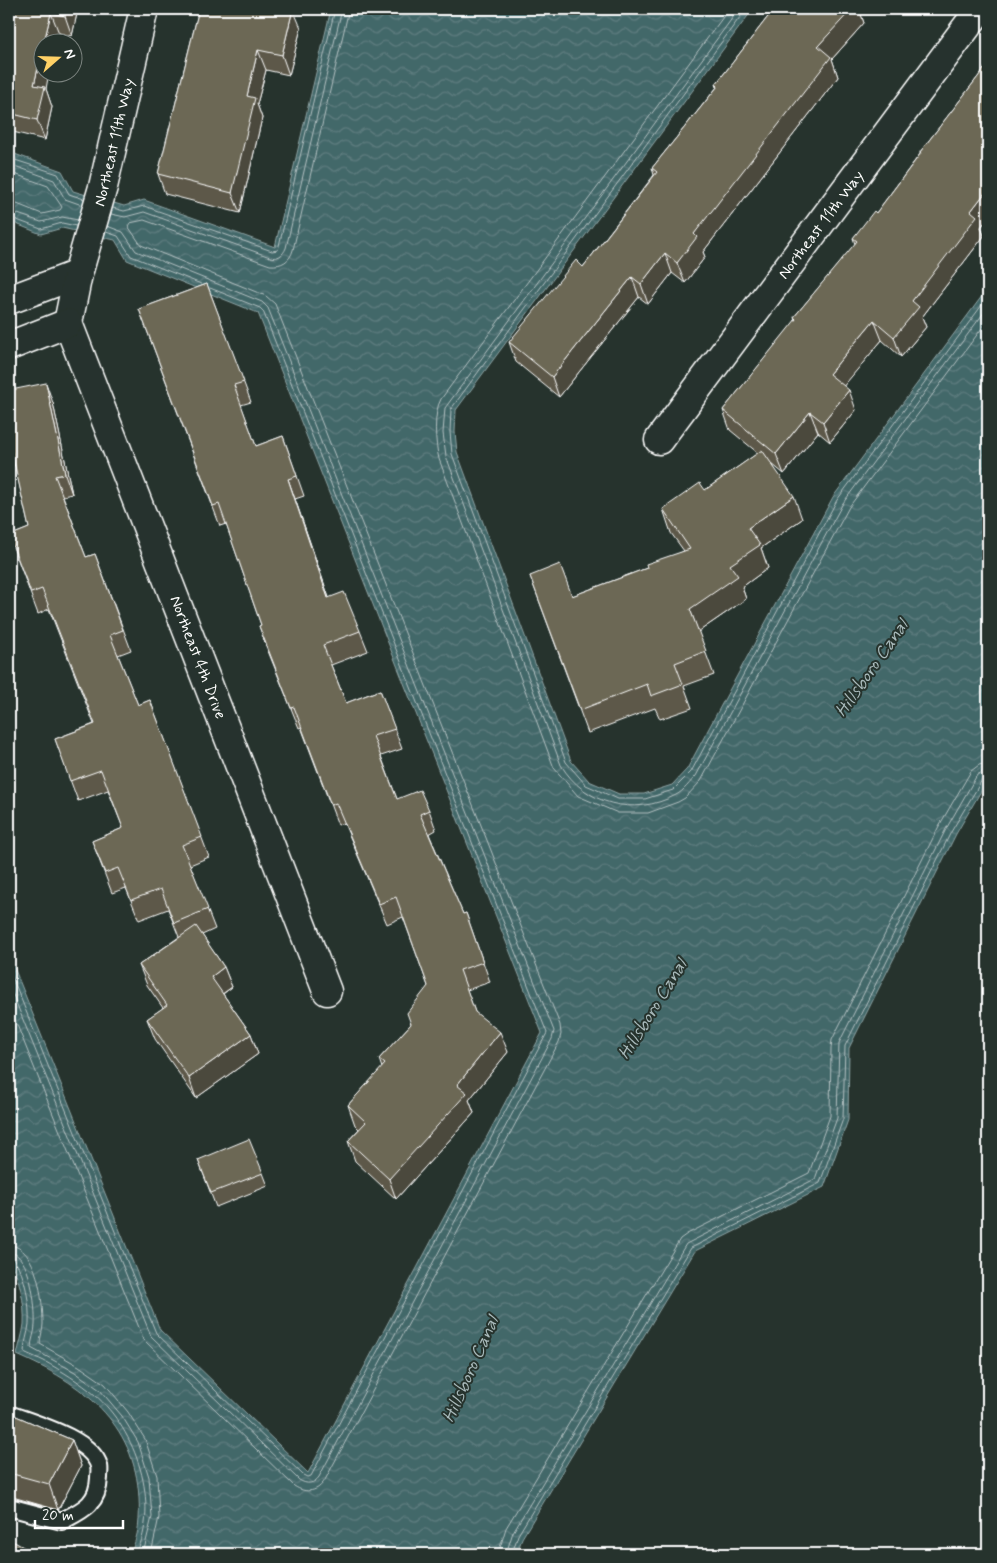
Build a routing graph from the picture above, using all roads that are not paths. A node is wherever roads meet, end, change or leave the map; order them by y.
1 (144, 9) edge
2 (980, 9) edge
3 (78, 274) junction
4 (9, 300) edge
5 (68, 323) junction
6 (9, 346) edge
7 (660, 440) dead end
8 (328, 992) dead end
9 (9, 1414) edge
10 (9, 1507) edge

1 - 3 street, Northeast 11th Way
2 - 7 street, Northeast 11th Way
3 - 4 street
3 - 5 street, Northeast 11th Way
5 - 6 street
5 - 8 street, Northeast 4th Drive
9 - 10 lane

